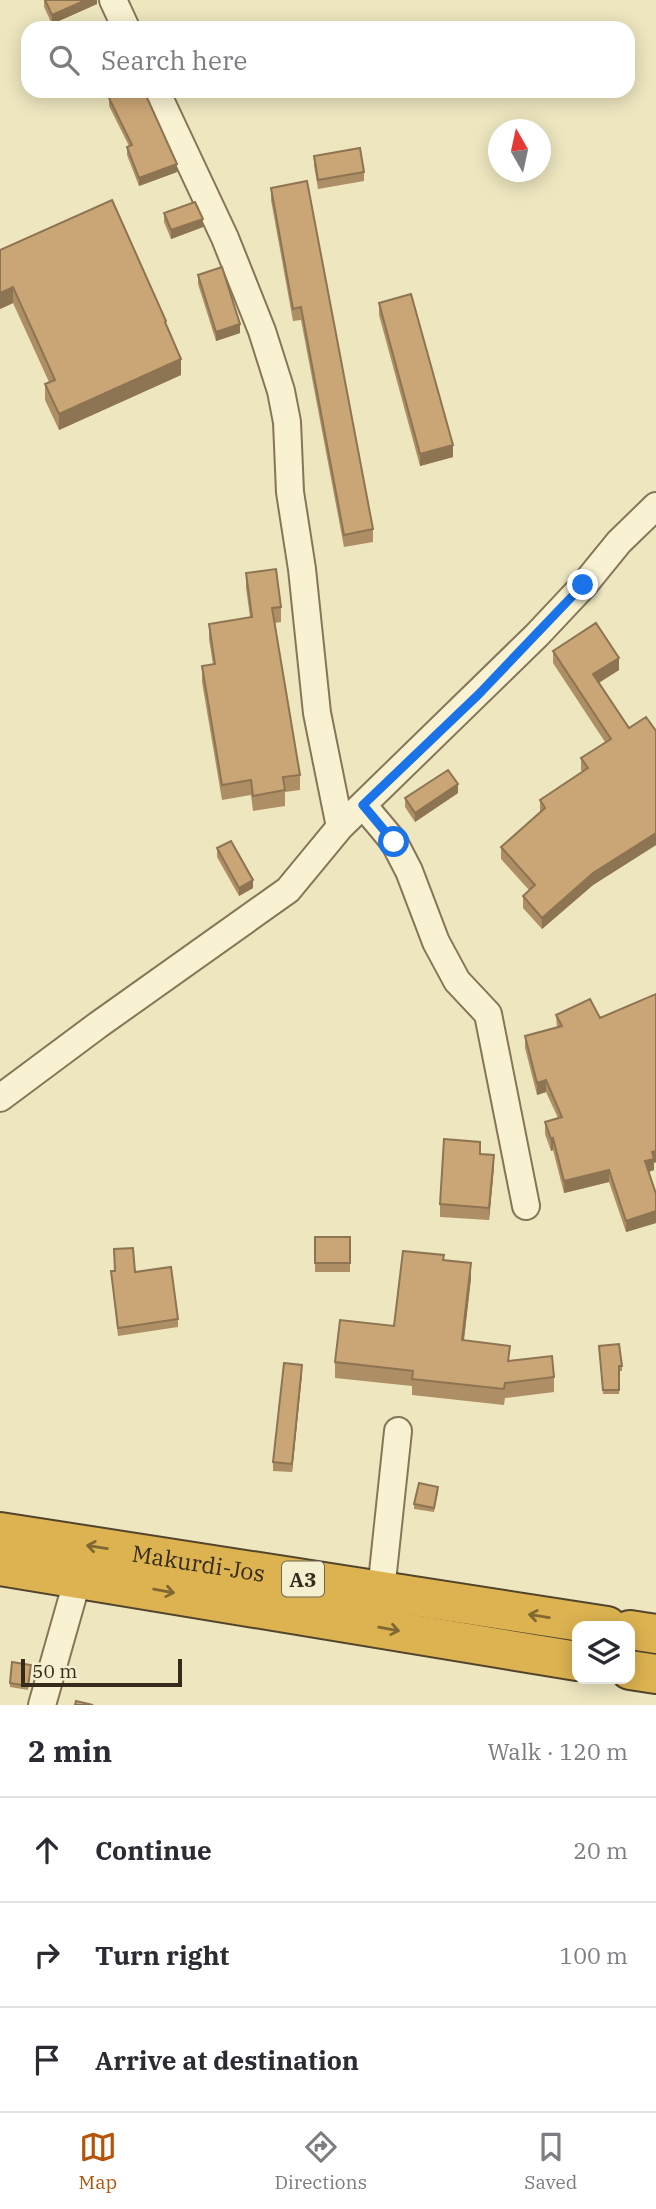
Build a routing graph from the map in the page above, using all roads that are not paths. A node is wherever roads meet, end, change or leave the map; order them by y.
1 (113, 0) edge
2 (123, 21) edge
3 (159, 98) edge
4 (656, 506) edge
5 (363, 805) junction
6 (340, 827) junction
7 (0, 1098) edge
8 (526, 1206) dead end
9 (398, 1431) dead end
10 (0, 1532) edge
11 (0, 1566) edge
12 (78, 1578) junction
13 (381, 1591) junction
14 (575, 1621) edge
15 (635, 1631) edge
16 (656, 1634) edge
17 (572, 1660) edge
18 (635, 1671) edge
19 (656, 1674) edge
20 (42, 1705) edge

1 - 2 street
3 - 6 street
4 - 5 street
5 - 6 street
5 - 8 street
6 - 7 street
9 - 13 street
13 -> 10 highway, Makurdi-Jos / A3
11 - 12 highway, Makurdi-Jos / A3
12 -> 17 highway, Makurdi-Jos / A3
12 - 20 street
14 -> 13 highway, Makurdi-Jos / A3
15 - 16 highway
18 - 19 highway

